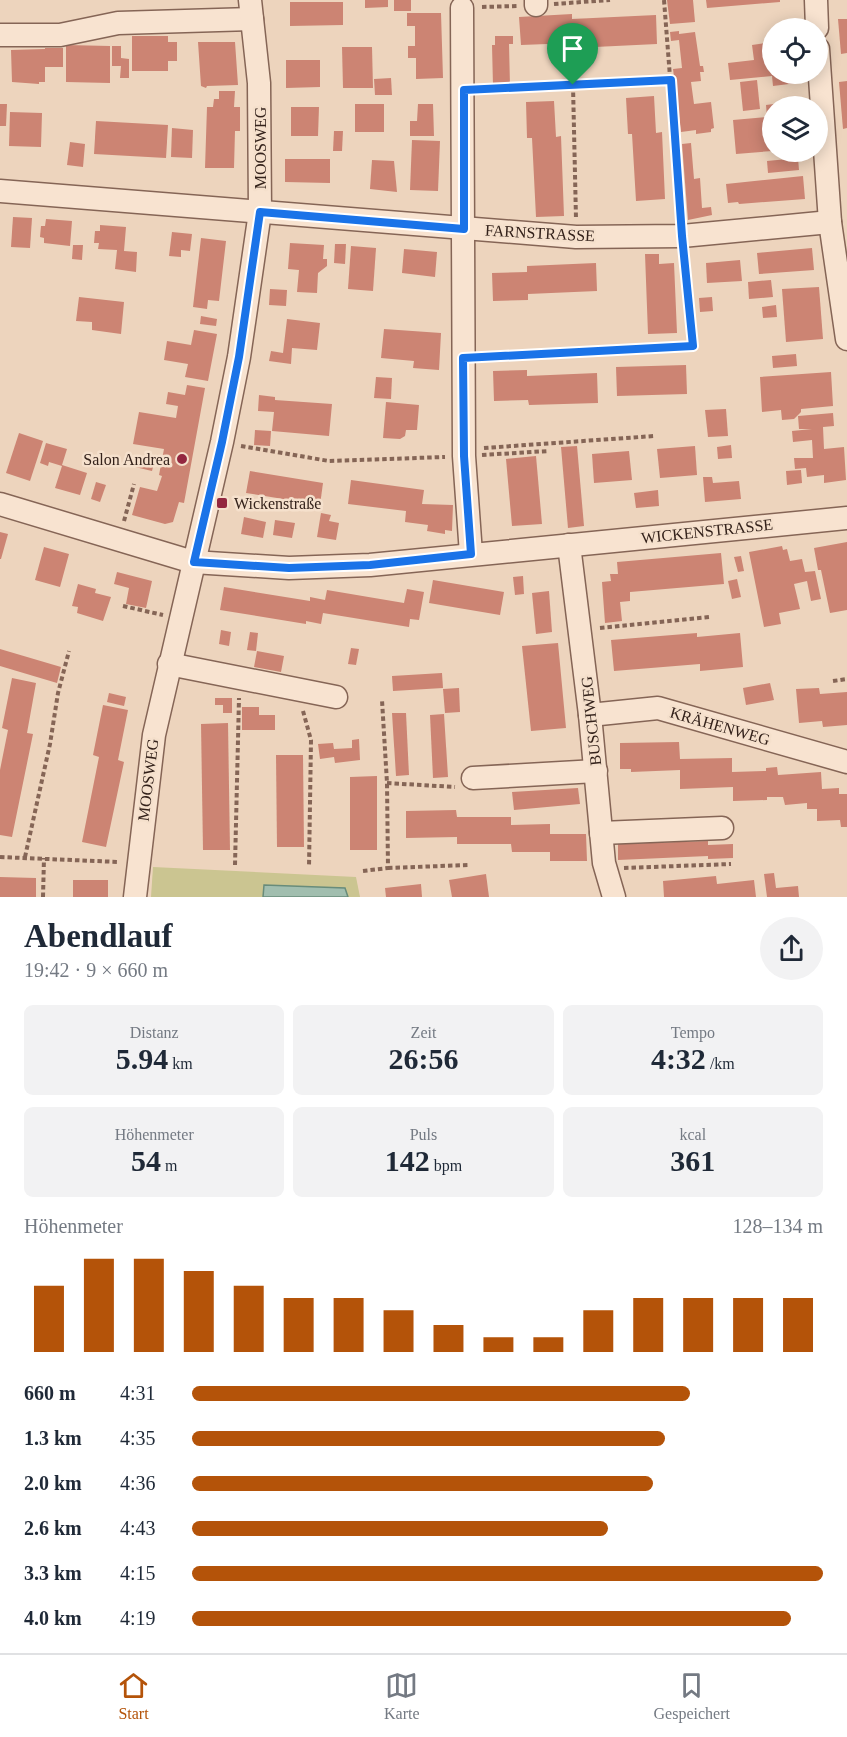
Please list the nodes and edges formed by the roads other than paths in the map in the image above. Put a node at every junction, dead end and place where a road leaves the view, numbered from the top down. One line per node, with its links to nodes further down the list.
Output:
1 (816, 0): 4 (street)
2 (462, 8): 10 (street)
3 (251, 10): 5 (street, MOOSWEG); 8 (street, MOOSWEG)
4 (817, 18)
5 (0, 35)
6 (820, 84): 9 (street)
7 (0, 191): 8 (street, FARNSTRASSE)
8 (260, 212): 10 (street, FARNSTRASSE); 16 (street, MOOSWEG)
9 (830, 222): 10 (street, FARNSTRASSE); 11 (street)
10 (464, 229): 15 (street)
11 (847, 339)
12 (0, 504): 16 (street, WICKENSTRASSE)
13 (847, 518): 14 (street, WICKENSTRASSE)
14 (569, 545): 15 (street, WICKENSTRASSE); 19 (street, BUSCHWEG)
15 (471, 554): 16 (street, WICKENSTRASSE)
16 (194, 562): 17 (street, MOOSWEG)
17 (169, 664): 18 (street); 25 (street, MOOSWEG)
18 (336, 697)
19 (590, 715): 20 (street, KRÄHENWEG); 21 (street, BUSCHWEG)
20 (847, 762)
21 (596, 771): 22 (street); 24 (street, BUSCHWEG)
22 (473, 778)
23 (722, 828): 24 (street)
24 (601, 833): 26 (street, BUSCHWEG)
25 (135, 897)
26 (614, 897)

